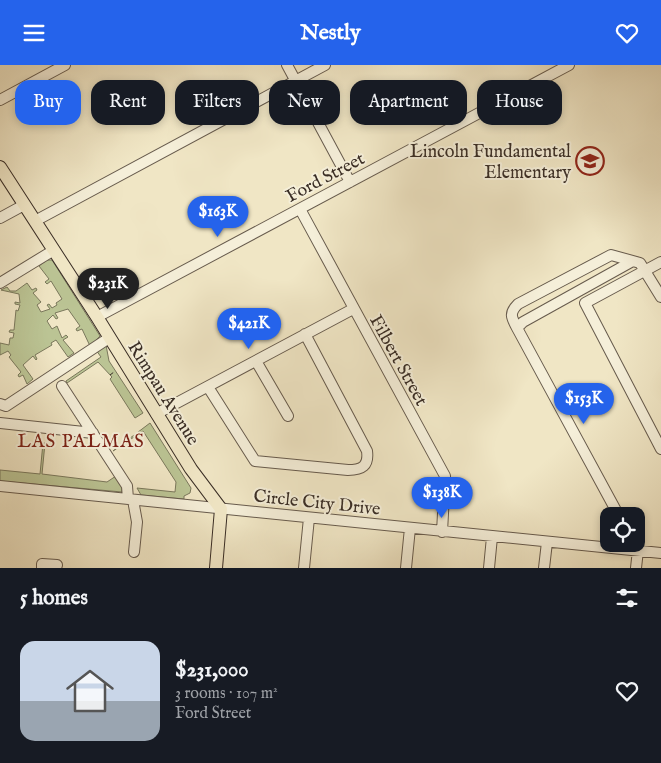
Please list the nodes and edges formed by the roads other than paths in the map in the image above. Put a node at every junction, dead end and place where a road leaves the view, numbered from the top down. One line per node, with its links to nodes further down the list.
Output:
1 (65, 65): 8 (street)
2 (287, 65): 5 (street)
3 (325, 65): 6 (street)
4 (569, 65): 11 (street, Ford Street)
5 (295, 80)
6 (298, 80)
7 (269, 96): 15 (street)
8 (0, 100)
9 (320, 125): 11 (street)
10 (0, 167): 12 (main road, Rimpau Avenue)
11 (350, 182): 13 (street, Ford Street)
12 (24, 205): 14 (street); 15 (main road, Rimpau Avenue)
13 (300, 209): 22 (street, Filbert Street); 23 (street, Ford Street)
14 (0, 218)
15 (36, 221): 16 (main road, Rimpau Avenue)
16 (54, 250): 20 (street); 23 (main road, Rimpau Avenue)
17 (631, 262): 19 (street); 24 (street); 24 (street)
18 (661, 262): 19 (street)
19 (646, 270): 21 (street); 35 (street)
20 (0, 283)
21 (661, 297)
22 (353, 309): 25 (street); 42 (street, Filbert Street)
23 (97, 317): 26 (main road, Rimpau Avenue)
24 (517, 328): 38 (street)
25 (305, 334): 27 (street); 29 (street)
26 (109, 337): 30 (street); 31 (main road, Rimpau Avenue)
27 (256, 361): 29 (street); 32 (street)
28 (62, 386): 34 (street)
29 (208, 387): 31 (street)
30 (0, 404)
31 (156, 414): 39 (main road, Rimpau Avenue)
32 (288, 416)
33 (0, 423): 34 (street)
34 (93, 433): 37 (street)
35 (661, 449)
36 (0, 486): 37 (street, Circle City Drive)
37 (131, 499): 39 (street, Circle City Drive); 47 (street)
38 (614, 507)
39 (221, 509): 40 (street, Circle City Drive); 52 (main road)
40 (309, 518): 41 (street, Circle City Drive); 53 (street)
41 (410, 529): 42 (street, Circle City Drive); 54 (street)
42 (442, 531): 43 (street, Circle City Drive)
43 (492, 537): 44 (street, Circle City Drive); 55 (street)
44 (547, 542): 45 (street, Circle City Drive); 56 (street)
45 (600, 545)
46 (645, 549): 49 (street, Circle City Drive)
47 (134, 552)
48 (636, 552): 57 (street)
49 (661, 552)
50 (42, 568): 51 (street)
51 (56, 568)
52 (216, 568)
53 (304, 568)
54 (406, 568)
55 (489, 568)
56 (544, 568)
57 (636, 568)

